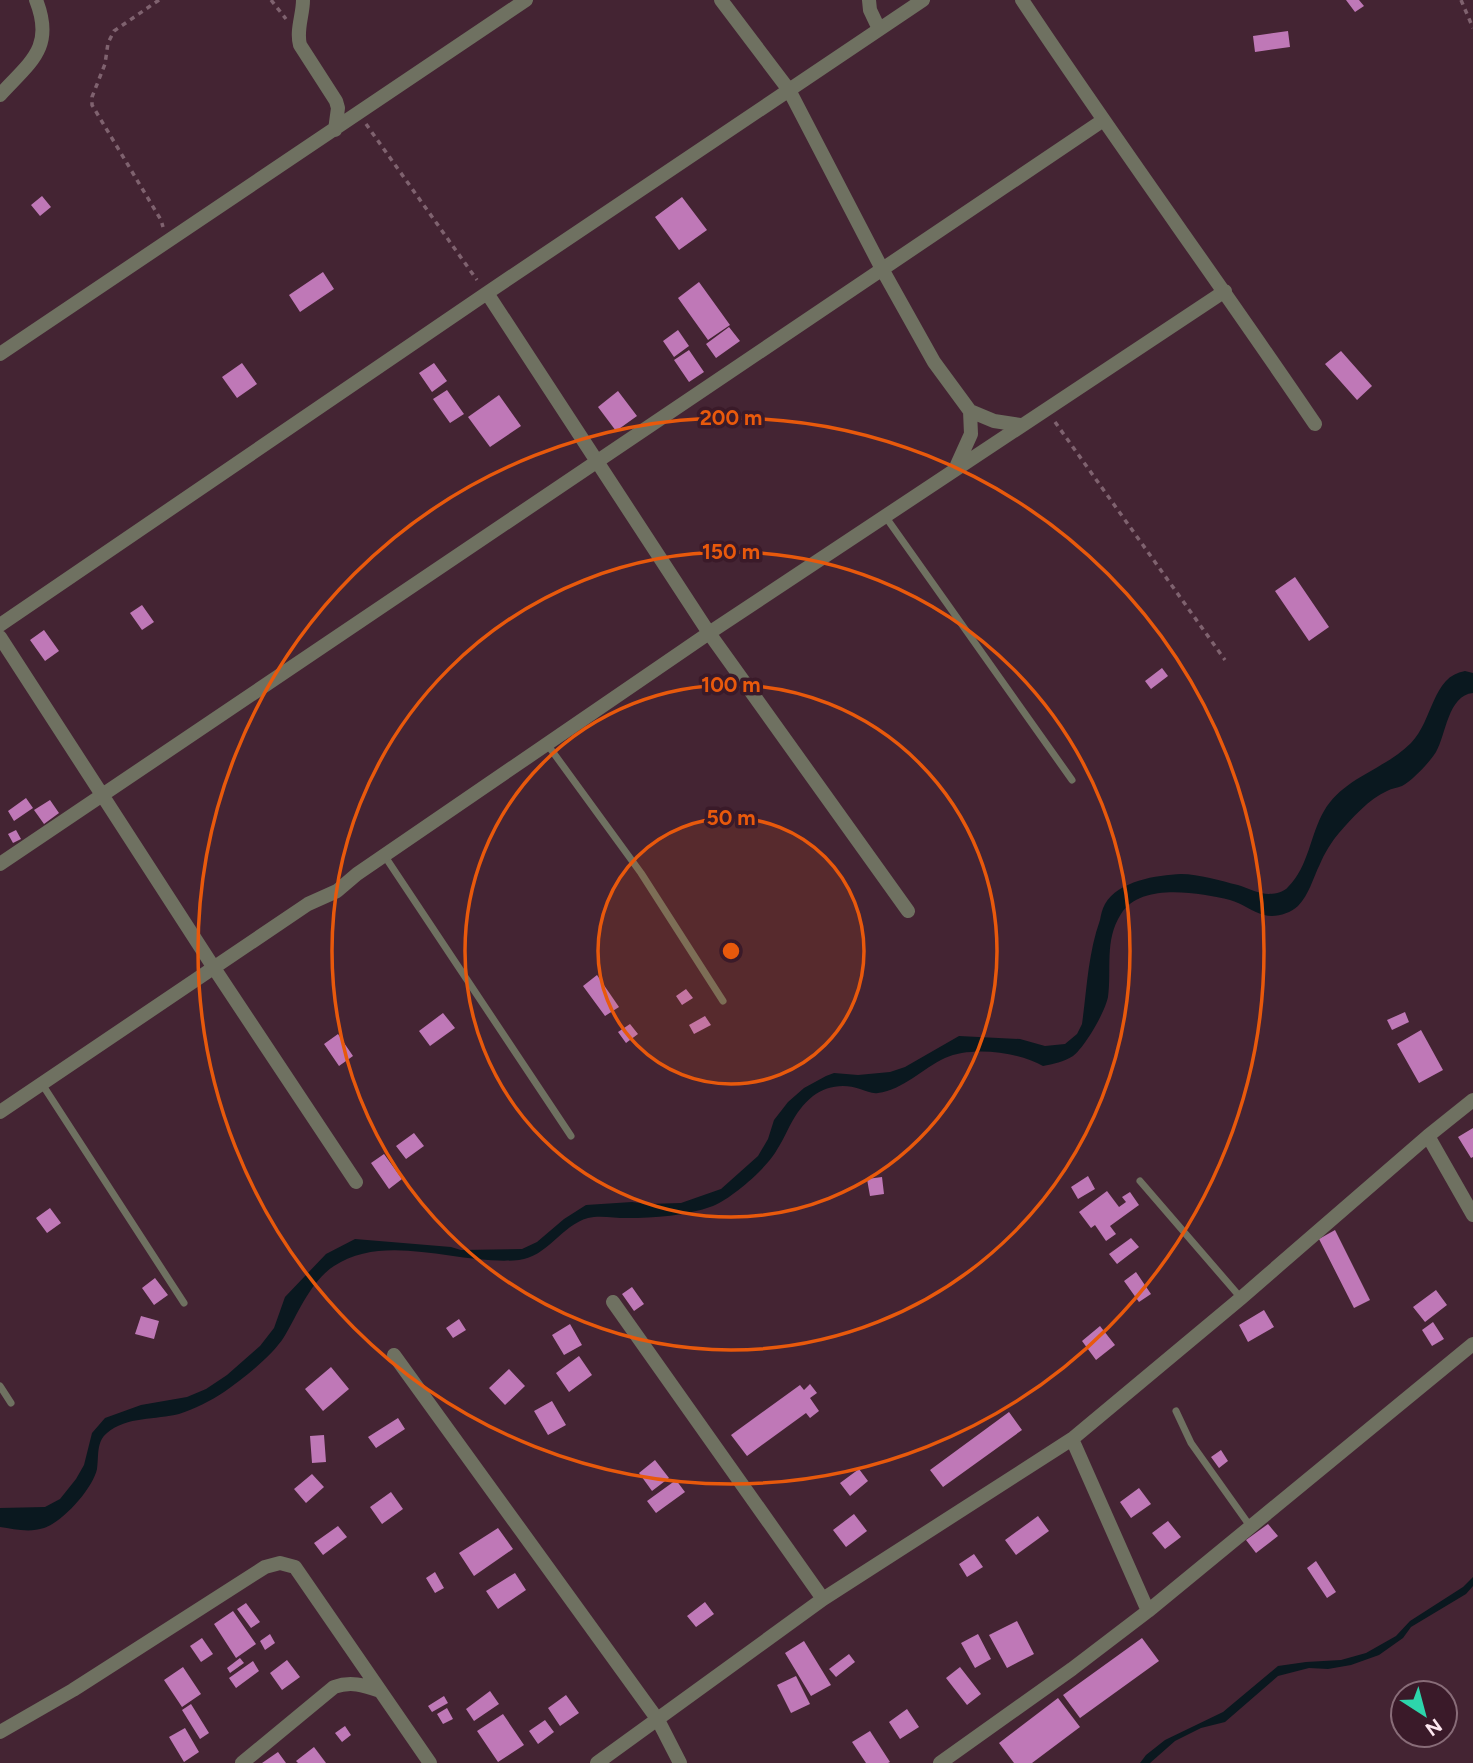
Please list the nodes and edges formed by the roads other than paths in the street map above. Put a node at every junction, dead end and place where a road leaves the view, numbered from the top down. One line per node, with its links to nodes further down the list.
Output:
1 (36, 0): 10 (street)
2 (303, 0): 12 (street)
3 (526, 0): 12 (street)
4 (721, 0): 9 (street)
5 (869, 0): 8 (street)
6 (923, 0): 8 (street)
7 (1022, 0): 11 (street)
8 (879, 29): 9 (street)
9 (789, 90): 13 (street); 15 (street)
10 (0, 95)
11 (1102, 121): 13 (street); 14 (street)
12 (335, 130): 16 (street)
13 (882, 270): 17 (street); 20 (street)
14 (1225, 291): 18 (street); 19 (street)
15 (487, 293): 20 (street); 23 (street)
16 (0, 354)
17 (970, 411): 19 (street); 21 (street)
18 (1315, 424)
19 (1020, 425): 21 (street)
20 (595, 463): 24 (street); 28 (street)
21 (955, 468): 22 (street)
22 (885, 515): 24 (street); 27 (lane)
23 (0, 625)
24 (709, 633): 26 (street); 31 (street)
25 (0, 637): 28 (street)
26 (547, 744): 29 (street); 33 (lane)
27 (1072, 780)
28 (103, 796): 30 (street); 32 (street)
29 (384, 855): 32 (street); 37 (lane)
30 (0, 864)
31 (908, 912)
32 (214, 968): 34 (street); 40 (street)
33 (723, 1001)
34 (42, 1084): 36 (street); 44 (lane)
35 (1473, 1100): 38 (street)
36 (0, 1112)
37 (571, 1136)
38 (1428, 1136): 41 (street); 42 (street)
39 (1140, 1181): 42 (lane)
40 (356, 1182)
41 (1473, 1215)
42 (1241, 1298): 50 (street)
43 (612, 1302): 52 (street)
44 (184, 1303)
45 (1473, 1344): 51 (street)
46 (394, 1355): 55 (street)
47 (0, 1386): 48 (lane)
48 (11, 1403)
49 (1176, 1411): 51 (lane)
50 (1072, 1438): 52 (street); 53 (street)
51 (1250, 1527): 53 (street)
52 (823, 1599): 55 (street)
53 (1148, 1611): 61 (street)
54 (380, 1691): 56 (street); 57 (street); 58 (street)
55 (659, 1720): 59 (street); 60 (street)
56 (0, 1732)
57 (242, 1763)
58 (430, 1763)
59 (597, 1763)
60 (680, 1763)
61 (940, 1763)

